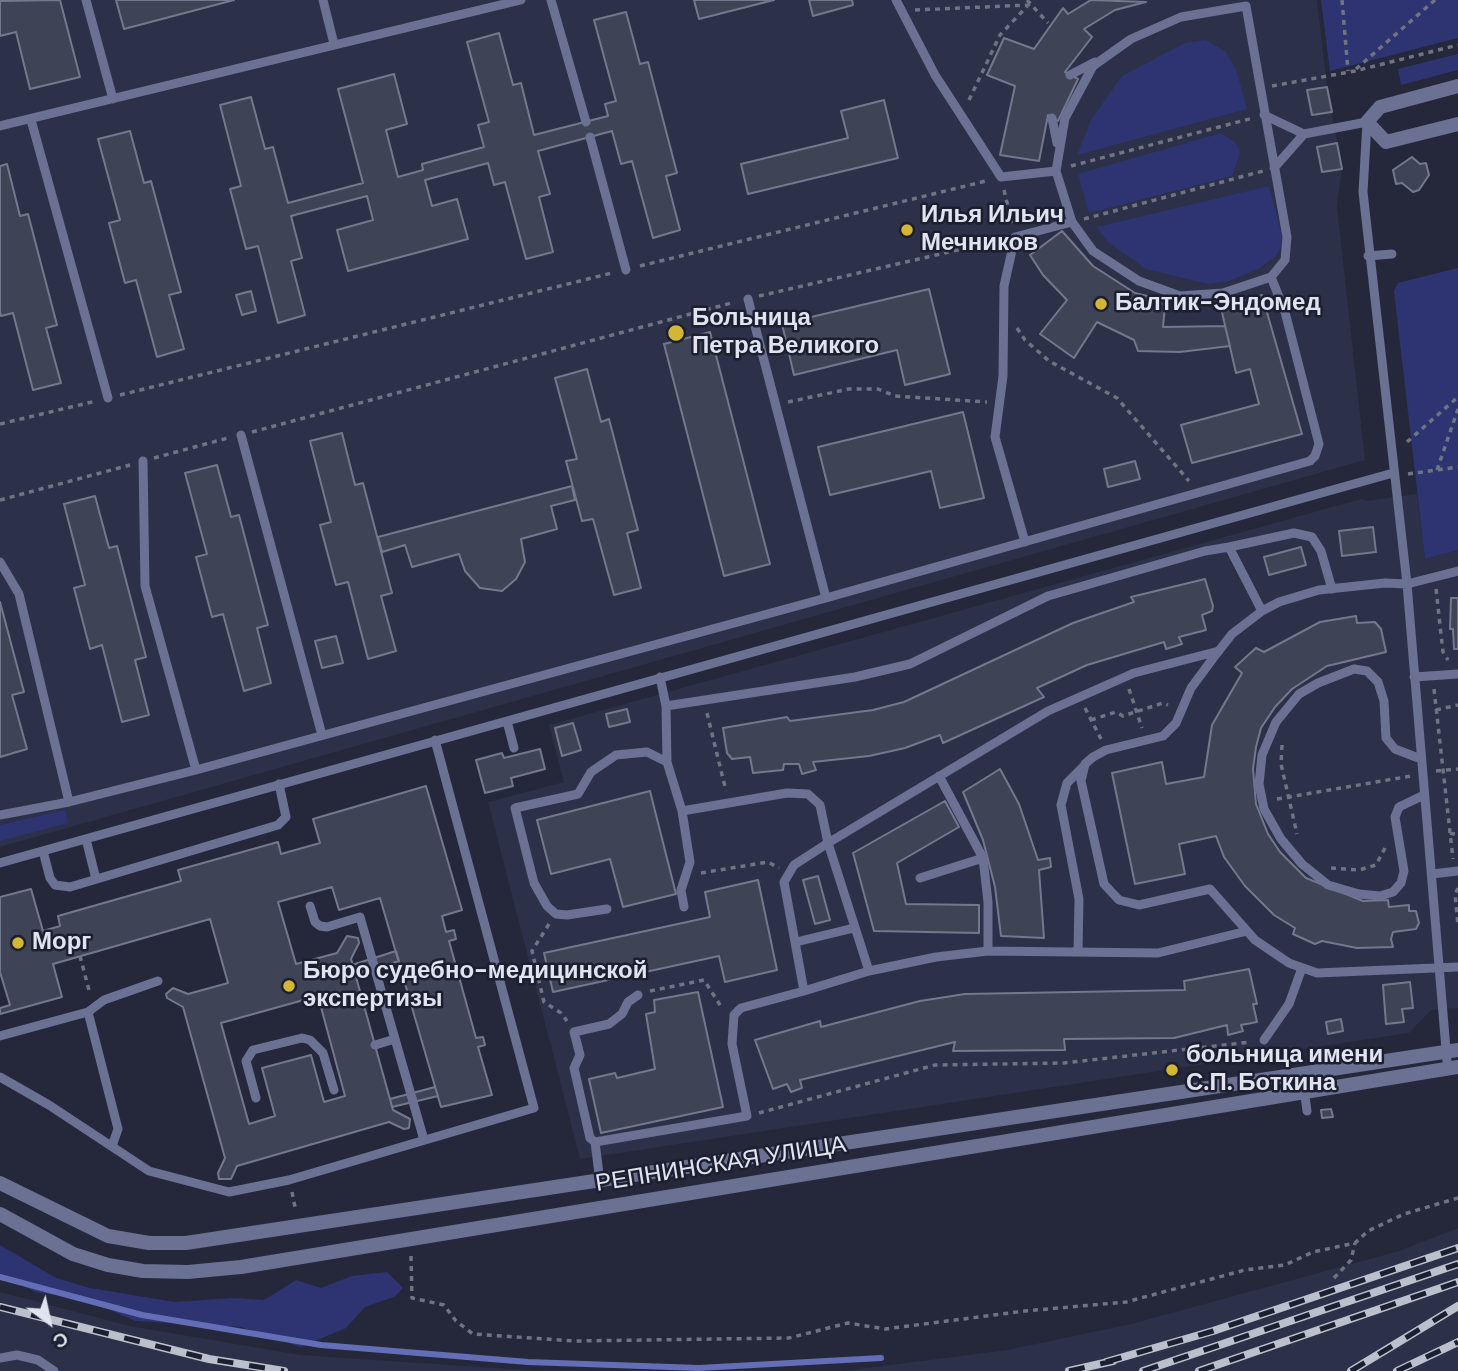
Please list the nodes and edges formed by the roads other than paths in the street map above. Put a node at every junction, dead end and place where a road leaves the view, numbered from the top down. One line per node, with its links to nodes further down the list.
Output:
1 (86, 0): 11 (lane)
2 (323, 0): 7 (lane)
3 (521, 0): 7 (lane)
4 (551, 0): 15 (lane)
5 (896, 0): 23 (lane)
6 (1246, 3): 8 (lane); 12 (lane)
7 (334, 44): 11 (lane)
8 (1112, 53): 9 (lane); 21 (lane)
9 (1070, 75)
10 (1458, 86): 16 (street)
11 (113, 99): 14 (lane)
12 (1264, 115): 19 (lane); 22 (lane)
13 (1052, 118): 21 (lane)
14 (31, 120): 18 (lane); 30 (lane)
15 (586, 122)
16 (1367, 122): 17 (street); 19 (lane); 26 (lane)
17 (1458, 124)
18 (0, 126)
19 (1304, 134): 22 (lane)
20 (590, 137): 27 (lane)
21 (1058, 148): 23 (lane)
22 (1274, 168): 28 (lane)
23 (1056, 171): 24 (lane)
24 (1072, 222): 28 (lane); 34 (lane)
25 (1392, 254): 26 (lane)
26 (1368, 256): 33 (lane)
27 (626, 270)
28 (1271, 277): 34 (lane)
29 (748, 299): 40 (lane)
30 (108, 398)
31 (241, 435): 48 (lane)
32 (143, 461): 54 (lane)
33 (1393, 473): 38 (lane); 44 (lane)
34 (1025, 542): 40 (lane)
35 (1229, 547): 39 (lane); 41 (lane); 46 (lane)
36 (0, 562): 58 (lane)
37 (1458, 571): 38 (lane)
38 (1407, 584): 39 (lane); 45 (lane)
39 (1332, 589): 41 (lane)
40 (826, 598): 48 (lane)
41 (1262, 611): 42 (lane)
42 (1219, 651): 53 (lane); 55 (lane)
43 (1458, 674): 45 (lane)
44 (660, 677): 46 (lane); 47 (lane)
45 (1414, 677): 51 (lane)
46 (666, 706): 52 (lane)
47 (507, 721): 49 (lane); 50 (lane)
48 (322, 735): 54 (lane)
49 (435, 740): 56 (lane); 97 (lane)
50 (514, 748)
51 (1421, 759): 57 (lane); 57 (lane)
52 (667, 762): 59 (lane); 72 (lane)
53 (1085, 764): 74 (lane); 77 (lane)
54 (196, 770): 58 (lane)
55 (939, 776): 62 (lane); 64 (lane)
56 (279, 784): 61 (lane); 69 (lane)
57 (1424, 795): 67 (lane)
58 (69, 802): 60 (lane)
59 (682, 811): 62 (lane); 71 (lane)
60 (0, 815)
61 (86, 839): 63 (lane); 69 (lane)
62 (828, 843): 73 (lane); 75 (lane)
63 (43, 851): 65 (lane); 69 (lane)
64 (982, 858): 68 (lane); 76 (lane)
65 (0, 863)
66 (1456, 871): 67 (lane)
67 (1432, 874): 80 (lane)
68 (919, 877)
69 (96, 880)
70 (310, 906): 87 (lane)
71 (684, 907)
72 (607, 909)
73 (854, 928): 75 (lane); 81 (lane)
74 (1247, 931): 77 (lane); 79 (lane)
75 (796, 942): 83 (lane)
76 (988, 951): 77 (lane); 81 (lane)
77 (1078, 951)
78 (1458, 967): 80 (lane)
79 (1302, 968): 80 (lane); 88 (lane)
80 (1438, 968): 90 (lane)
81 (869, 971): 83 (lane)
82 (158, 981): 85 (lane)
83 (804, 990): 98 (lane)
84 (638, 995): 98 (lane)
85 (91, 1009): 86 (lane); 99 (lane)
86 (0, 1036)
87 (395, 1038): 89 (lane); 97 (lane)
88 (1264, 1040)
89 (375, 1045)
90 (1454, 1059): 91 (street, РЕПНИНСКАЯ УЛИЦА); 94 (street, РЕПНИНСКАЯ УЛИЦА)
91 (1302, 1074): 94 (lane); 100 (street, РЕПНИНСКАЯ УЛИЦА)
92 (0, 1077): 99 (lane)
93 (334, 1090): 95 (lane)
94 (1304, 1091): 96 (lane); 102 (street, РЕПНИНСКАЯ УЛИЦА)
95 (256, 1098)
96 (1307, 1111)
97 (424, 1140): 99 (lane)
98 (595, 1142): 100 (lane)
99 (112, 1146)
100 (600, 1182): 101 (street, РЕПНИНСКАЯ УЛИЦА)
101 (0, 1183)
102 (0, 1214)
103 (0, 1358): 104 (lane)
104 (54, 1371)

